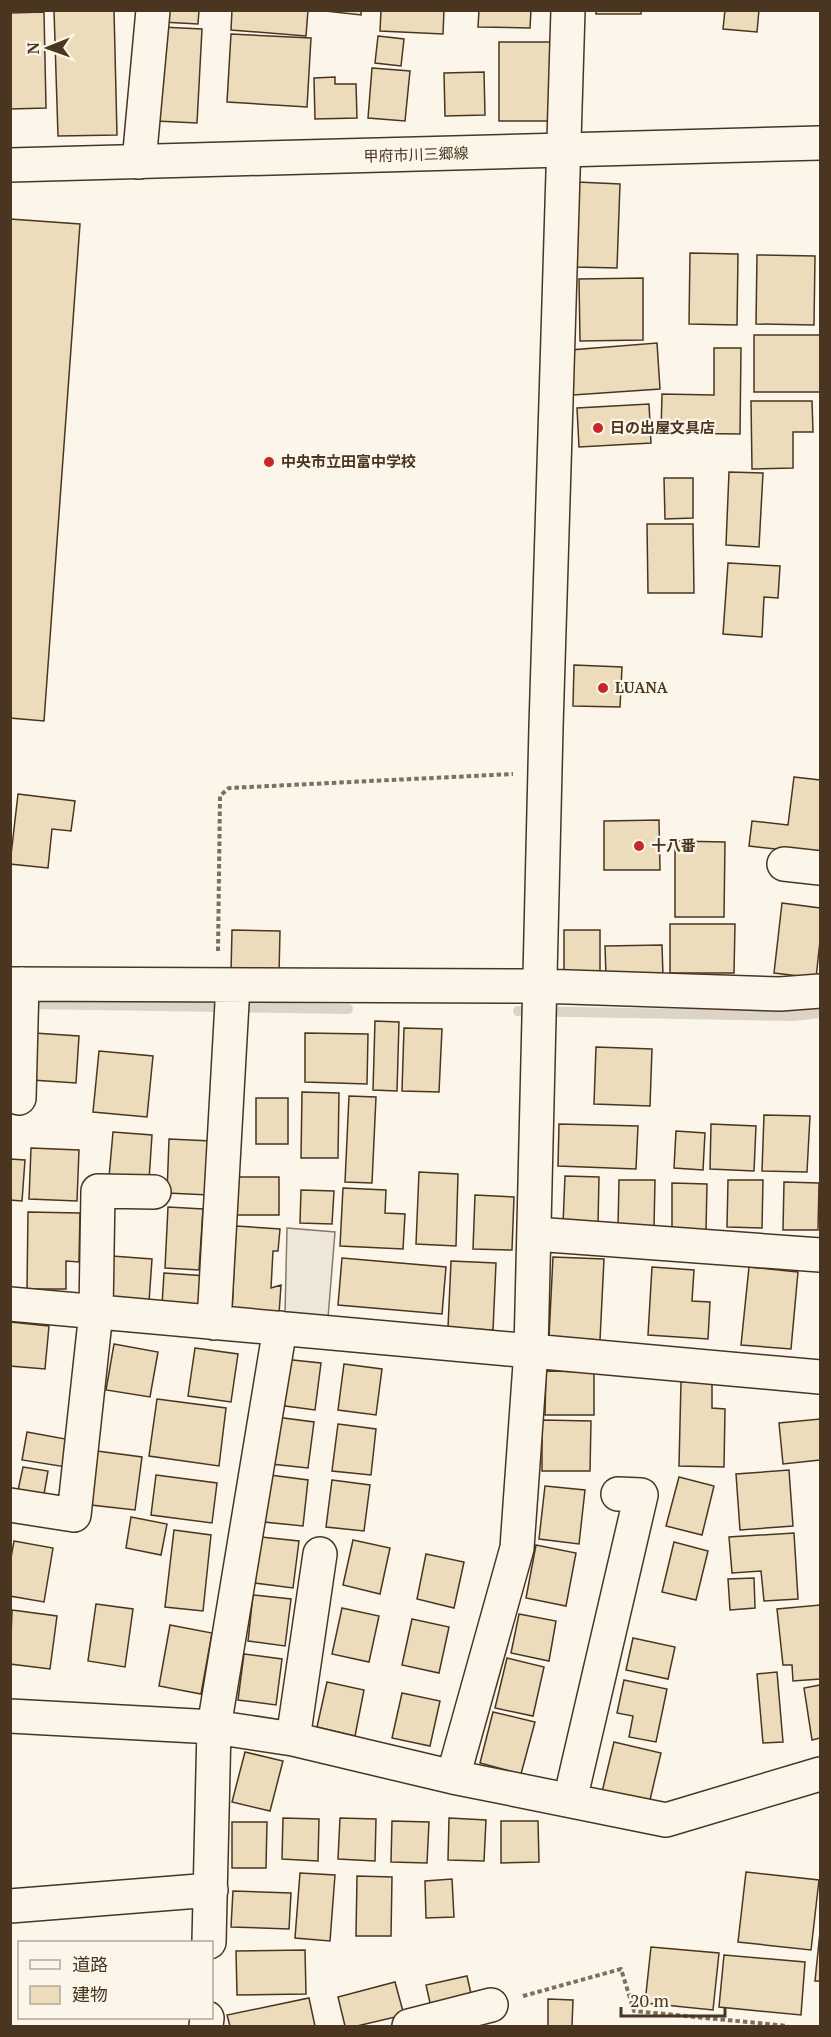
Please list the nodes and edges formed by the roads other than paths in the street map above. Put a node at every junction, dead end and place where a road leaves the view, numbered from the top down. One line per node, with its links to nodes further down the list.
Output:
1 (153, 10): 5 (street)
2 (568, 10): 4 (street)
3 (820, 143): 4 (street, 甲府市川三郷線)
4 (563, 151): 5 (street, 甲府市川三郷線); 12 (street)
5 (139, 162): 6 (street, 甲府市川三郷線)
6 (10, 165)
7 (784, 864): 8 (street)
8 (820, 868)
9 (820, 992): 12 (street)
10 (19, 993): 11 (street); 13 (street)
11 (229, 996): 12 (street); 19 (street)
12 (539, 1004): 15 (street)
13 (19, 1098)
14 (154, 1192): 18 (street)
15 (535, 1234): 16 (street); 21 (street)
16 (820, 1255)
17 (10, 1305): 18 (street)
18 (96, 1312): 19 (street); 24 (street)
19 (214, 1323): 20 (street)
20 (280, 1328): 21 (street); 27 (street)
21 (531, 1350): 22 (street); 30 (street)
22 (820, 1377)
23 (618, 1494): 31 (street)
24 (10, 1505)
25 (320, 1554): 28 (street)
26 (10, 1716): 27 (street)
27 (214, 1727): 28 (street); 32 (street)
28 (293, 1739): 30 (street)
29 (820, 1774): 31 (street)
30 (453, 1777): 31 (street)
31 (570, 1800)
32 (211, 1890): 33 (street); 34 (street)
33 (10, 1906)
34 (209, 1941)
35 (491, 2005): 36 (street)
36 (409, 2026)

